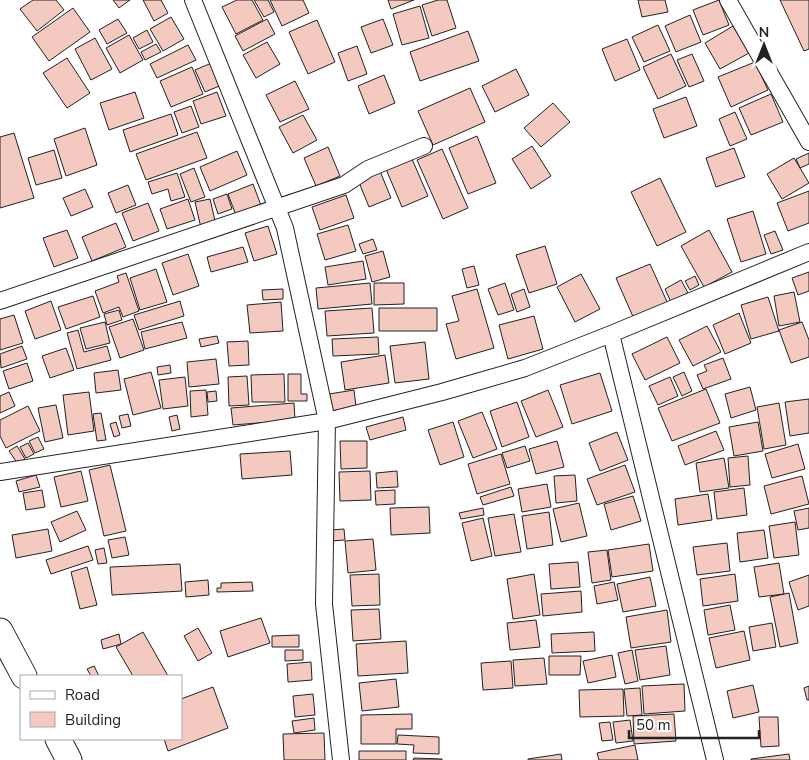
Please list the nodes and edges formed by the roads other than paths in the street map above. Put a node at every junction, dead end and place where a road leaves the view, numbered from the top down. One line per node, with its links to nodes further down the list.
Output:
1 (193, 0): 5 (street)
2 (728, 0): 3 (street)
3 (809, 142)
4 (424, 146): 5 (street)
5 (277, 209): 7 (street); 9 (street)
6 (809, 252): 8 (street)
7 (0, 301)
8 (611, 334): 9 (street); 16 (street)
9 (327, 421): 10 (street); 15 (street)
10 (0, 472)
11 (0, 632): 12 (main road)
12 (23, 675)
13 (59, 740): 14 (main road)
14 (69, 760)
15 (341, 760)
16 (716, 760)

